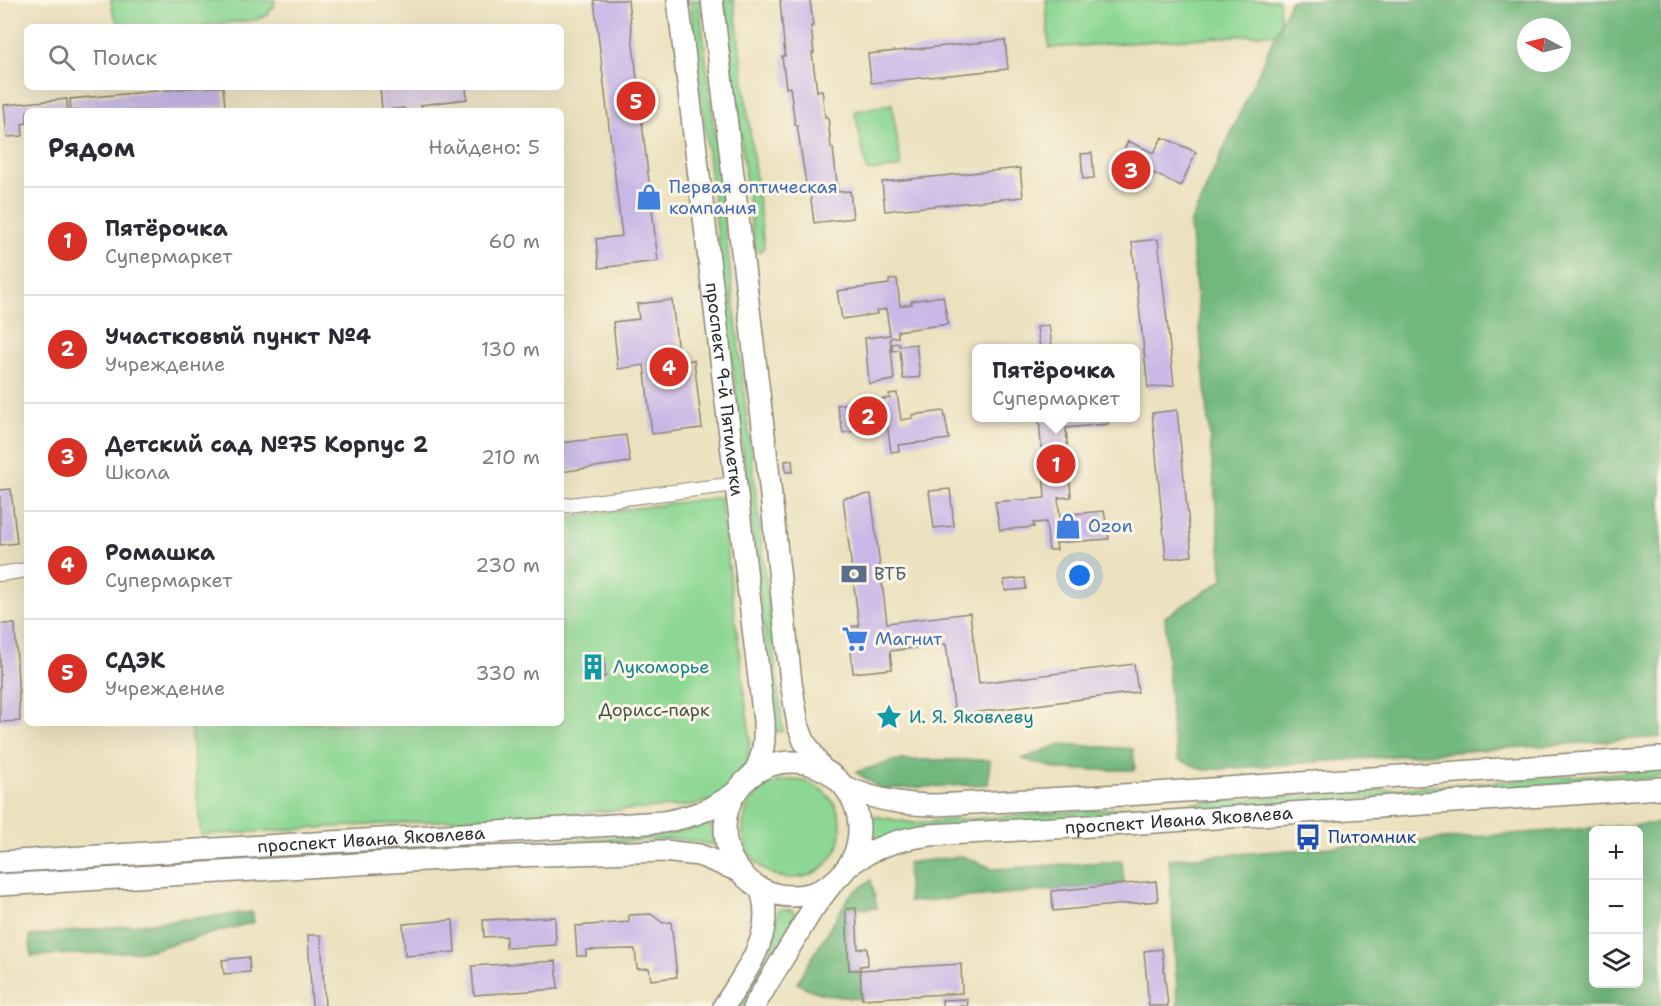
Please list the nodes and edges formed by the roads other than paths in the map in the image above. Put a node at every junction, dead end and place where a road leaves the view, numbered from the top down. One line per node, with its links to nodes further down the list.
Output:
1 (678, 0): 3 (main road, проспект 9-й Пятилетки)
2 (712, 0): 8 (main road, проспект 9-й Пятилетки)
3 (736, 484): 4 (street); 9 (main road, проспект 9-й Пятилетки)
4 (564, 506)
5 (24, 570): 6 (street)
6 (0, 574)
7 (1661, 758): 10 (main road, проспект Ивана Яковлева)
8 (822, 769): 9 (main road); 10 (main road)
9 (753, 774): 12 (main road)
10 (847, 788): 14 (main road)
11 (1661, 788): 14 (main road, проспект Ивана Яковлева)
12 (736, 792): 13 (main road, проспект Ивана Яковлева); 15 (main road)
13 (0, 862)
14 (848, 866): 16 (main road)
15 (739, 871): 17 (main road, проспект Ивана Яковлева); 18 (main road)
16 (833, 883): 18 (main road); 20 (main road)
17 (0, 885)
18 (761, 890): 19 (main road)
19 (724, 1006)
20 (754, 1006)

